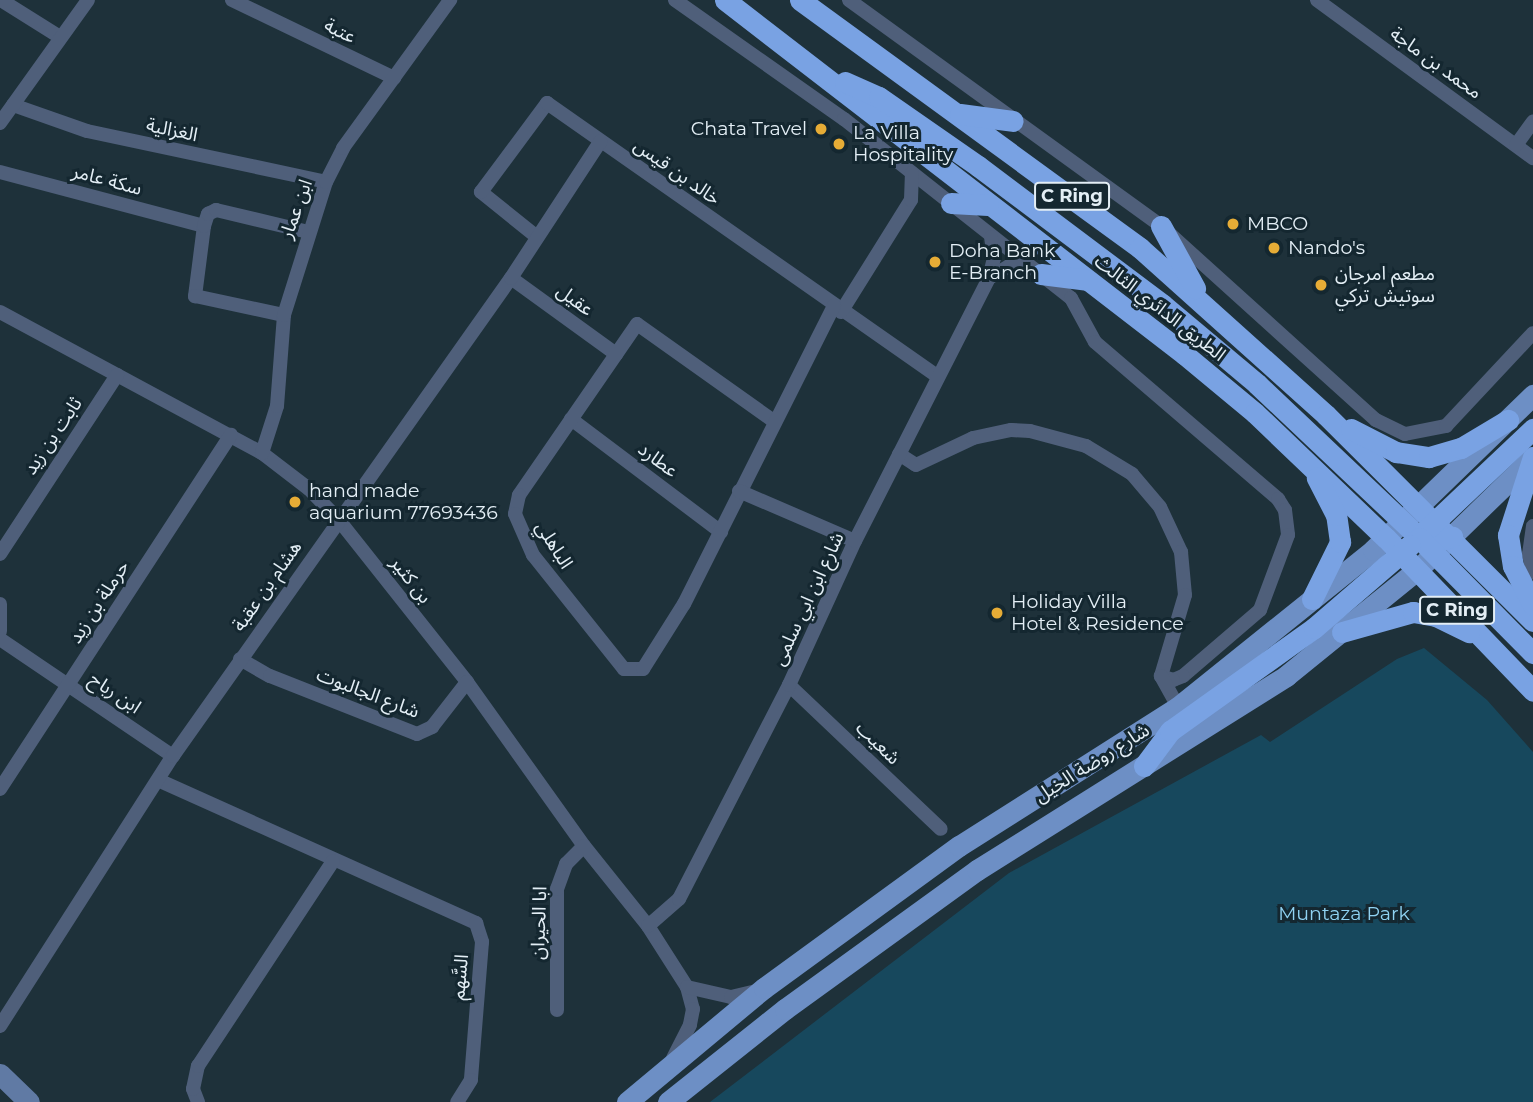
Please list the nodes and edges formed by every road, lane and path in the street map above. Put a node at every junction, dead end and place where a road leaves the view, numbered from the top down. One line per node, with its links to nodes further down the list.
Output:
1 (1, 0): 10 (street)
2 (88, 0): 10 (street)
3 (232, 0): 12 (street, عتبة)
4 (675, 0): 22 (street)
5 (725, 0): 11 (highway, الطريق الدائري الثالث / C Ring)
6 (800, 0): 14 (highway, الطريق الدائري الثالث / C Ring)
7 (849, 0): 15 (street)
8 (1317, 0): 19 (street, محمد بن ماجة)
9 (447, 4): 12 (street, ابن عمار)
10 (60, 37): 13 (street)
11 (815, 68): 27 (highway, الطريق الدائري الثالث / C Ring); 62 (highway)
12 (394, 78): 23 (street, ابن عمار)
13 (13, 105): 17 (street); 23 (street, الغزالية)
14 (957, 114): 15 (highway); 37 (highway, الطريق الدائري الثالث / C Ring)
15 (1013, 121): 29 (street)
16 (1533, 122): 19 (street)
17 (0, 123)
18 (600, 142): 31 (street, هشام بن عقبة); 31 (street, خالد بن قيس); 38 (street, خالد بن قيس)
19 (1516, 145): 20 (street, محمد بن ماجة)
20 (1533, 158)
21 (0, 172): 28 (street, سكة عامر)
22 (912, 173): 24 (street); 25 (street, الباهلي)
23 (326, 182): 30 (street, ابن عمار)
24 (932, 189): 25 (street); 26 (street)
25 (911, 200): 38 (street, الباهلي)
26 (951, 203): 27 (highway); 32 (street)
27 (988, 205): 36 (highway, الطريق الدائري الثالث / C Ring)
28 (204, 226): 30 (street); 40 (street)
29 (1161, 226): 37 (highway); 41 (street)
30 (308, 232): 40 (street, ابن عمار)
31 (537, 237): 34 (street, هشام بن عقبة)
32 (991, 237): 33 (street); 35 (street, شارع ابن ابي سلمى)
33 (1034, 269): 35 (street); 36 (highway); 81 (street)
34 (511, 278): 42 (street, عقيل); 58 (street, هشام بن عقبة)
35 (989, 278): 44 (street, شارع ابن ابي سلمى)
36 (1089, 281): 55 (highway, الطريق الدائري الثالث / C Ring)
37 (1202, 302): 46 (highway, الطريق الدائري الثالث / C Ring)
38 (837, 309): 44 (street, خالد بن قيس); 49 (street, الباهلي)
39 (1, 314): 43 (street, بن كثير)
40 (284, 315): 52 (street, ابن عمار)
41 (1533, 333)
42 (615, 354): 47 (street, الباهلي); 49 (street, الباهلي)
43 (117, 375): 51 (street, بن كثير); 68 (street, ثابت بن زيد)
44 (938, 377): 53 (street, شارع ابن ابي سلمى)
45 (1533, 395): 48 (main road, شارع روضة الخيل)
46 (1326, 415): 48 (highway); 57 (highway, الطريق الدائري الثالث / C Ring)
47 (571, 419): 61 (street, عطارد); 61 (street, الباهلي)
48 (1508, 420): 57 (main road, شارع روضة الخيل)
49 (775, 422): 56 (street, الباهلي)
50 (1533, 429): 59 (highway)
51 (230, 435): 52 (street, بن كثير); 83 (street, حرملة بن زيد)
52 (262, 453): 58 (street, بن كثير)
53 (899, 454): 65 (street, شارع ابن ابي سلمى); 81 (street)
54 (1533, 457): 63 (main road, شارع روضة الخيل); 73 (highway)
55 (1306, 458): 64 (highway, الطريق الدائري الثالث / C Ring); 71 (highway)
56 (739, 491): 61 (street, الباهلي); 65 (street)
57 (1420, 504): 59 (highway, الطريق الدائري الثالث / C Ring); 62 (main road, شارع روضة الخيل)
58 (338, 519): 80 (street, هشام بن عقبة); 82 (street, بن كثير)
59 (1436, 521): 62 (highway); 63 (highway, الطريق الدائري الثالث / C Ring)
60 (1532, 528): 70 (street)
61 (721, 532)
62 (1415, 534): 63 (highway); 64 (main road, شارع روضة الخيل); 66 (highway); 67 (highway); 69 (highway)
63 (1452, 537): 66 (main road, شارع روضة الخيل); 74 (highway, الطريق الدائري الثالث / C Ring)
64 (1386, 538): 67 (highway, الطريق الدائري الثالث / C Ring); 71 (main road, شارع روضة الخيل)
65 (855, 541): 84 (street, شارع ابن ابي سلمى)
66 (1436, 552): 69 (main road, شارع روضة الخيل); 79 (highway)
67 (1401, 553): 69 (highway, الطريق الدائري الثالث / C Ring); 88 (highway)
68 (0, 554)
69 (1417, 570): 76 (main road, شارع روضة الخيل); 78 (highway, الطريق الدائري الثالث / C Ring)
70 (1533, 573)
71 (1312, 599): 86 (main road, شارع روضة الخيل)
72 (0, 604): 75 (street)
73 (1533, 605)
74 (1533, 621)
75 (0, 631)
76 (1342, 632): 78 (highway); 88 (main road, شارع روضة الخيل)
77 (0, 639): 83 (street, ابن رباح)
78 (1497, 651): 85 (highway, الطريق الدائري الثالث / C Ring)
79 (1533, 653)
80 (240, 659): 82 (street, شارع الجالبوت); 87 (street, هشام بن عقبة)
81 (1161, 676): 86 (street)
82 (467, 682): 92 (street, بن كثير)
83 (68, 685): 87 (street, ابن رباح); 90 (street, حرملة بن زيد)
84 (789, 685): 91 (street, شعيب); 94 (street, شارع ابن ابي سلمى)
85 (1533, 691)
86 (1178, 707): 96 (main road, شارع روضة الخيل)
87 (173, 756): 89 (street, هشام بن عقبة)
88 (1144, 766): 105 (main road, شارع روضة الخيل)
89 (158, 780): 93 (street, السَّهم); 98 (street, هشام بن عقبة)
90 (0, 789)
91 (941, 830)
92 (584, 846): 94 (street, بن كثير); 97 (street, ابا الحيران)
93 (333, 861): 102 (street); 103 (street, السَّهم)
94 (648, 926): 95 (street, بن كثير)
95 (687, 987): 96 (street); 99 (street, بن كثير)
96 (764, 988): 99 (main road, شارع روضة الخيل)
97 (557, 1010)
98 (0, 1026)
99 (668, 1067): 104 (main road, شارع روضة الخيل)
100 (0, 1074): 101 (main road)
101 (29, 1102)
102 (198, 1102)
103 (457, 1102)
104 (628, 1102)
105 (668, 1102)

